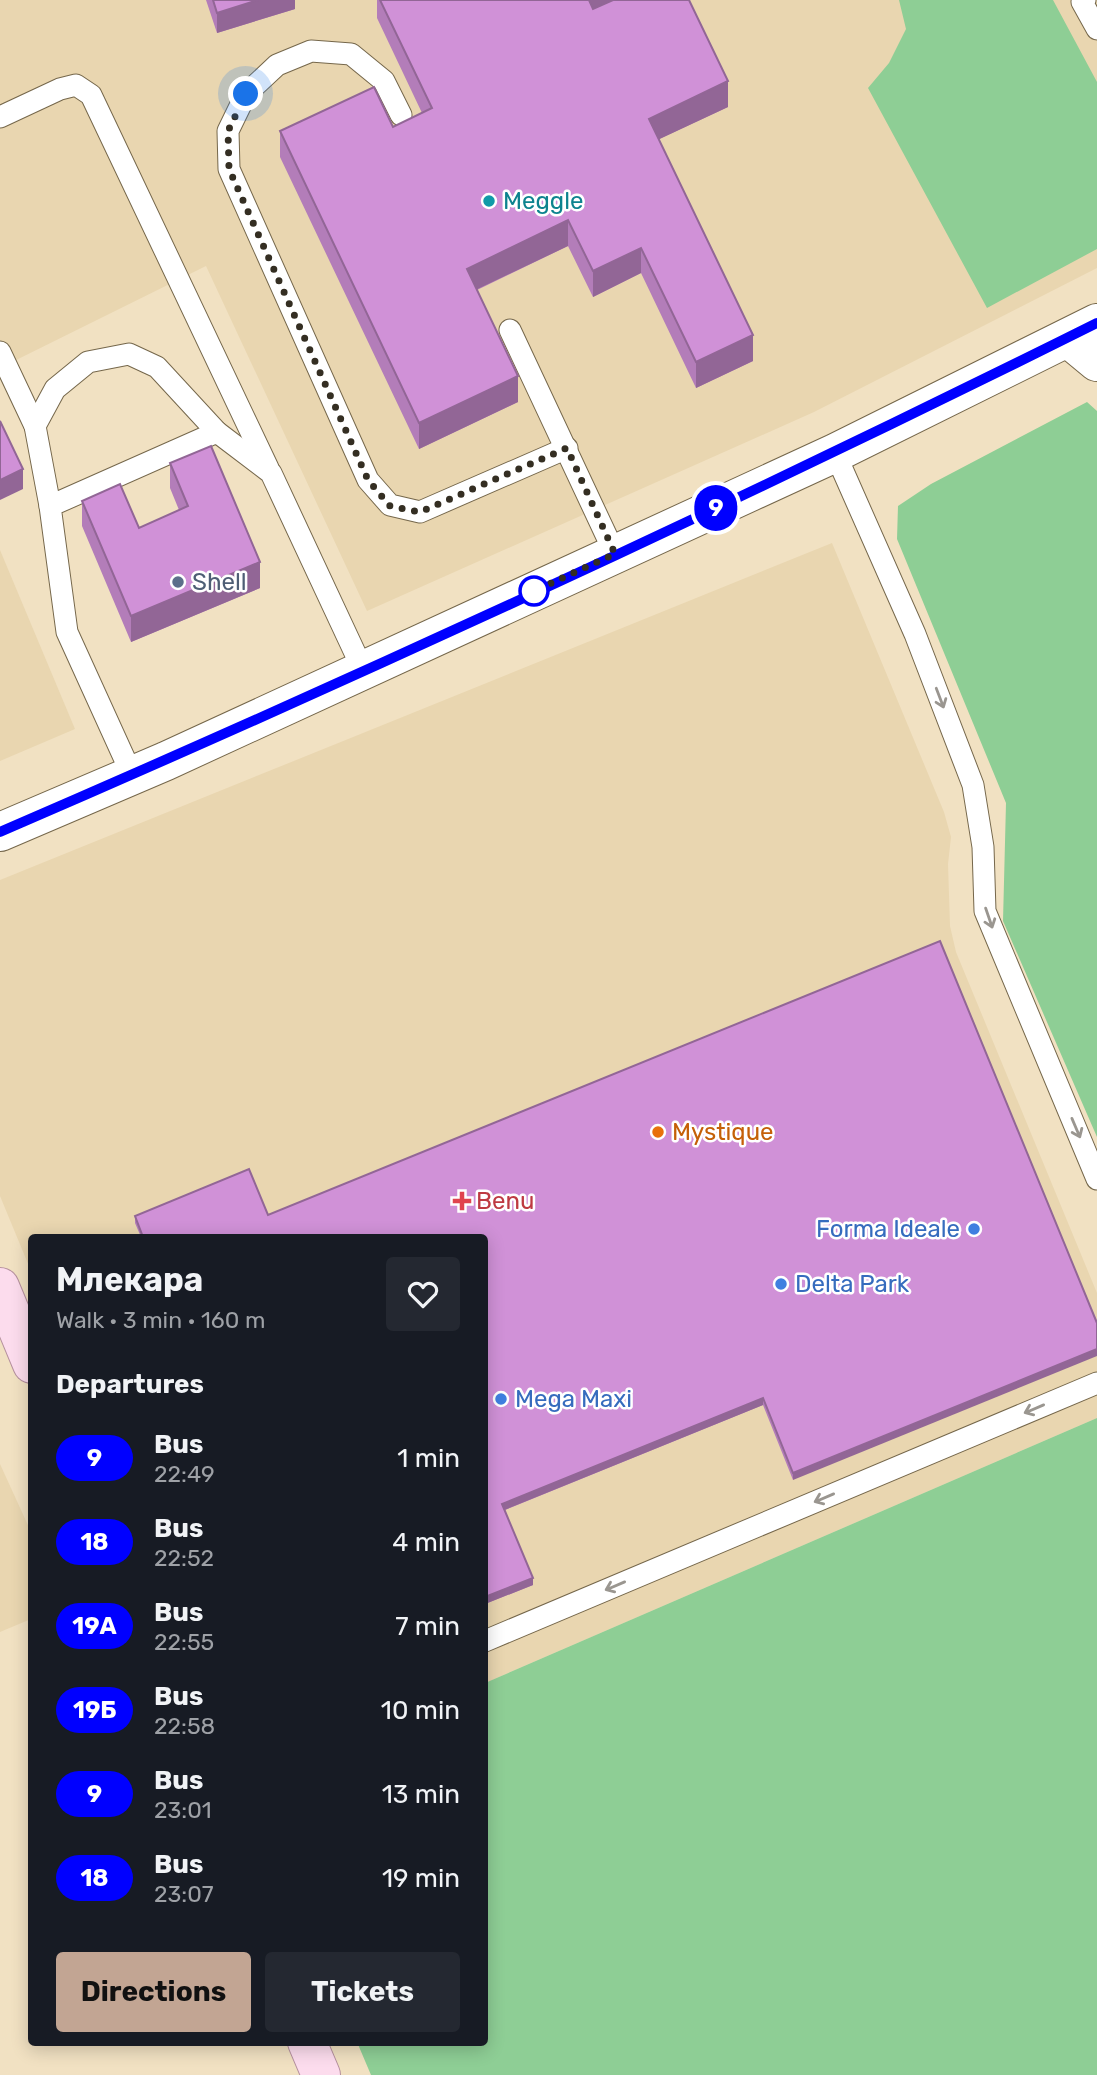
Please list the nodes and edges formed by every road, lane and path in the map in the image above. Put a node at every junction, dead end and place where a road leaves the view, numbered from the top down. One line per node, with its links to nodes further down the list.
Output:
1 (1085, 0): 2 (lane)
2 (1097, 29)
3 (401, 115): 11 (lane)
4 (0, 117): 13 (lane)
5 (510, 330): 11 (lane)
6 (1083, 330): 8 (street); 12 (street)
7 (0, 352): 9 (lane)
8 (1097, 362)
9 (35, 426): 10 (lane); 14 (lane)
10 (217, 432): 13 (lane); 14 (lane)
11 (567, 448): 15 (lane)
12 (835, 453): 15 (street); 19 (lane, one-way to 19)
13 (271, 473): 16 (lane)
14 (50, 506): 17 (lane)
15 (615, 554): 16 (street)
16 (363, 670): 17 (street)
17 (132, 775): 18 (street)
18 (0, 832)
19 (1097, 1179)
20 (0, 1287): 21 (main road)
21 (28, 1354)
22 (1097, 1383): 23 (lane, one-way to 23)
23 (488, 1640)
24 (309, 2046): 25 (main road)
25 (321, 2075)

